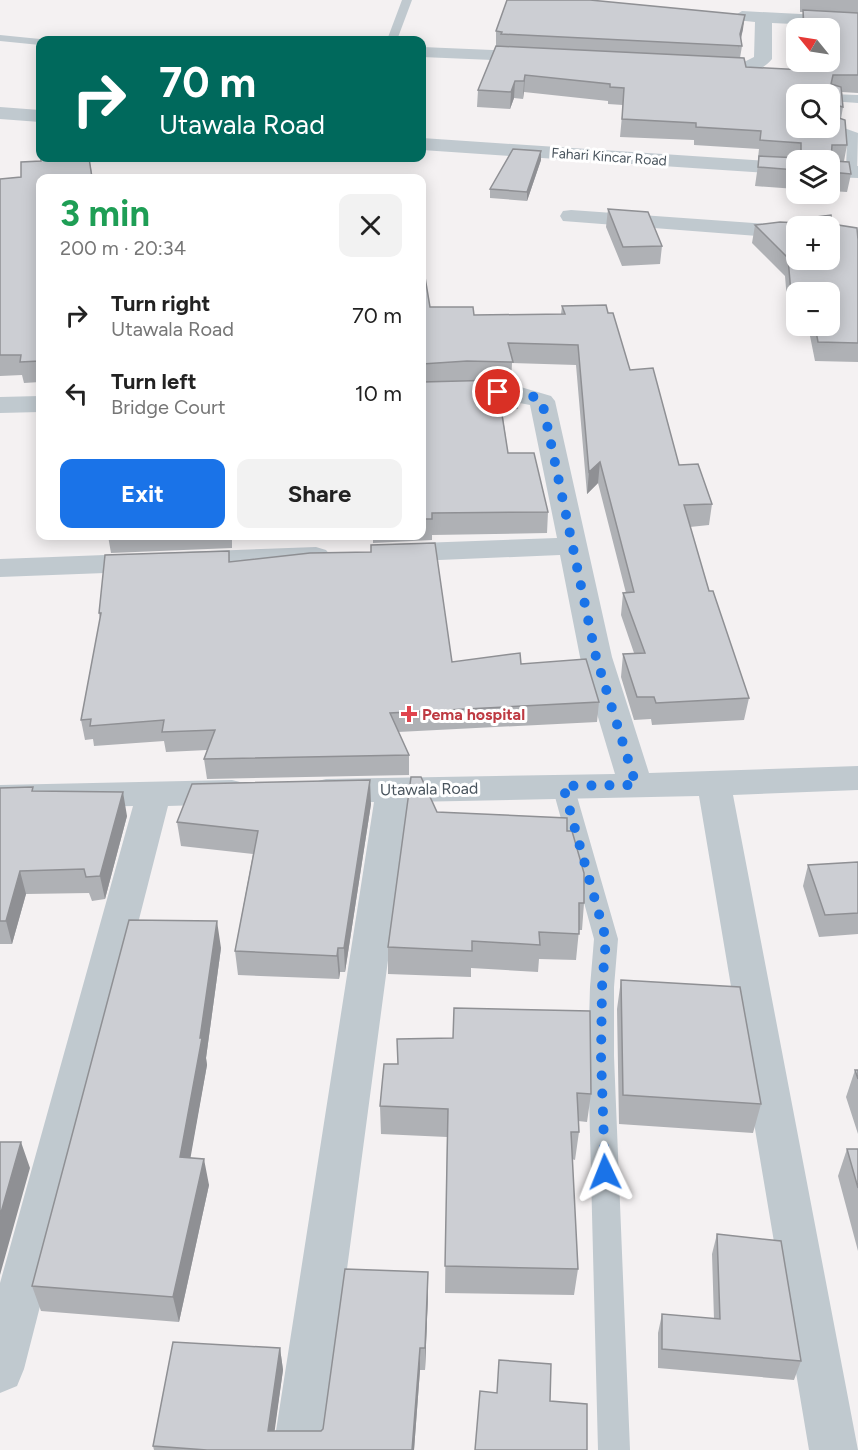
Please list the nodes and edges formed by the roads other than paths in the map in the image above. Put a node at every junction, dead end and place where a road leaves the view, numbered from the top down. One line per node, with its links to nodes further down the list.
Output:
1 (407, 0): 5 (lane)
2 (720, 15): 3 (street)
3 (764, 17): 4 (street); 10 (street)
4 (858, 22)
5 (394, 36)
6 (0, 38): 7 (lane)
7 (36, 42)
8 (426, 52): 9 (street)
9 (555, 58)
10 (683, 65)
11 (840, 98): 12 (lane)
12 (858, 99)
13 (0, 113): 14 (street)
14 (36, 116)
15 (858, 125): 16 (lane)
16 (840, 126)
17 (840, 130): 21 (lane)
18 (426, 144): 19 (street, Fahari Kincar Road)
19 (786, 168)
20 (840, 171): 21 (street)
21 (855, 172)
22 (572, 216): 23 (street)
23 (786, 231)
24 (426, 394): 27 (street)
25 (36, 404): 26 (street)
26 (0, 405)
27 (573, 546): 28 (street); 31 (street)
28 (0, 568)
29 (858, 778): 30 (street, Utawala Road)
30 (714, 784): 31 (street, Utawala Road); 41 (street)
31 (636, 785): 32 (street, Utawala Road)
32 (563, 786): 33 (street, Utawala Road); 40 (lane)
33 (393, 789): 34 (street, Utawala Road); 39 (street)
34 (298, 791)
35 (262, 792): 36 (street)
36 (154, 793): 37 (street); 38 (street)
37 (0, 797)
38 (0, 1369)
39 (298, 1450)
40 (614, 1450)
41 (834, 1450)

